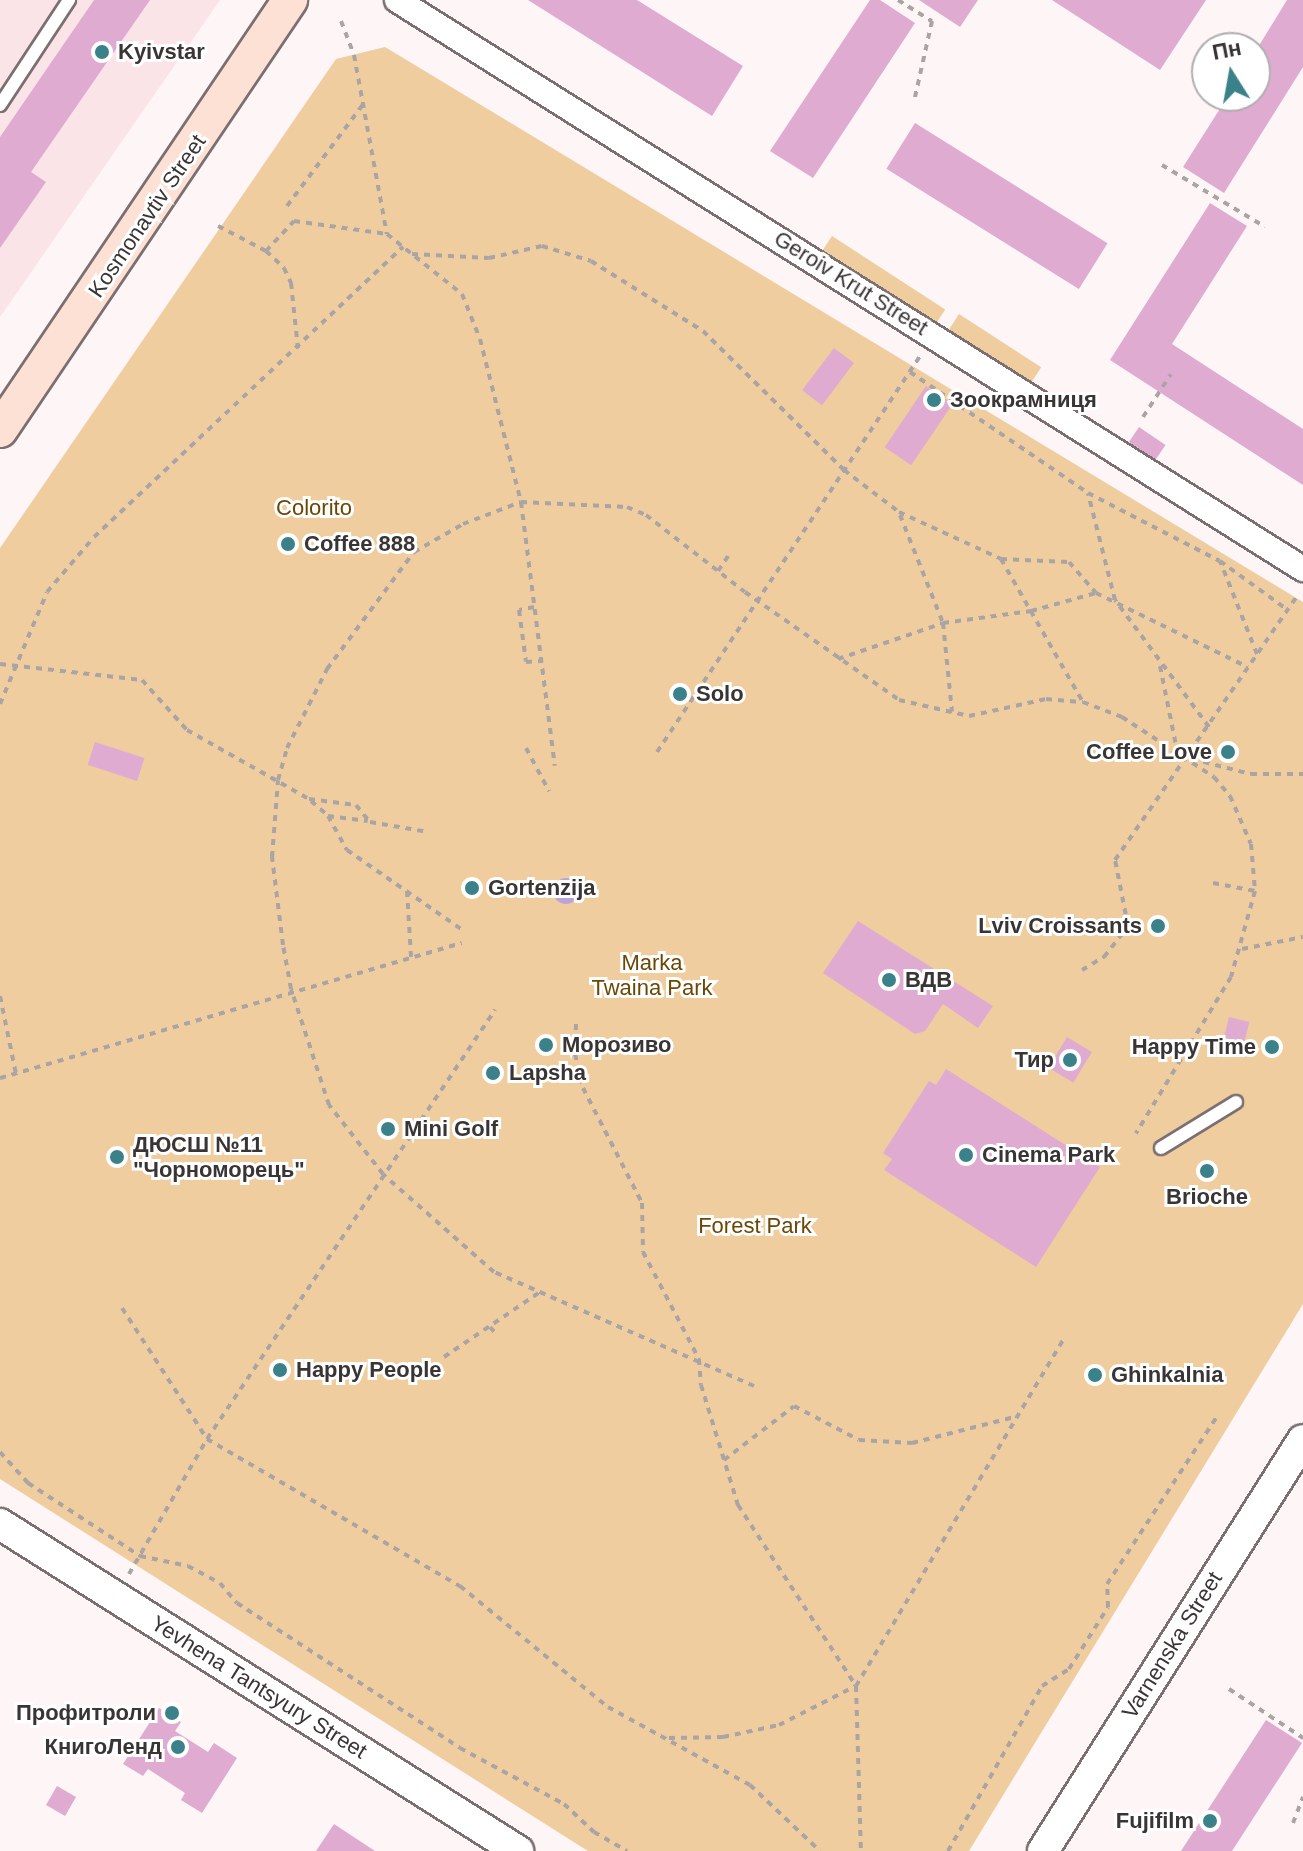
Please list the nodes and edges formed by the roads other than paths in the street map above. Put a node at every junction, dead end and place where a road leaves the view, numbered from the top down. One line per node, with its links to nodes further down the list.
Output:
1 (69, 0): 4 (lane)
2 (290, 0): 5 (main road, Kosmonavtiv Street)
3 (397, 0): 6 (street, Geroiv Krut Street)
4 (0, 105)
5 (0, 430)
6 (1303, 569)
7 (1236, 1102): 8 (lane)
8 (1161, 1148)
9 (1303, 1440): 12 (street, Varnenska Street)
10 (0, 1524): 11 (street, Yevhena Tantsyury Street)
11 (518, 1851)
12 (1043, 1851)

